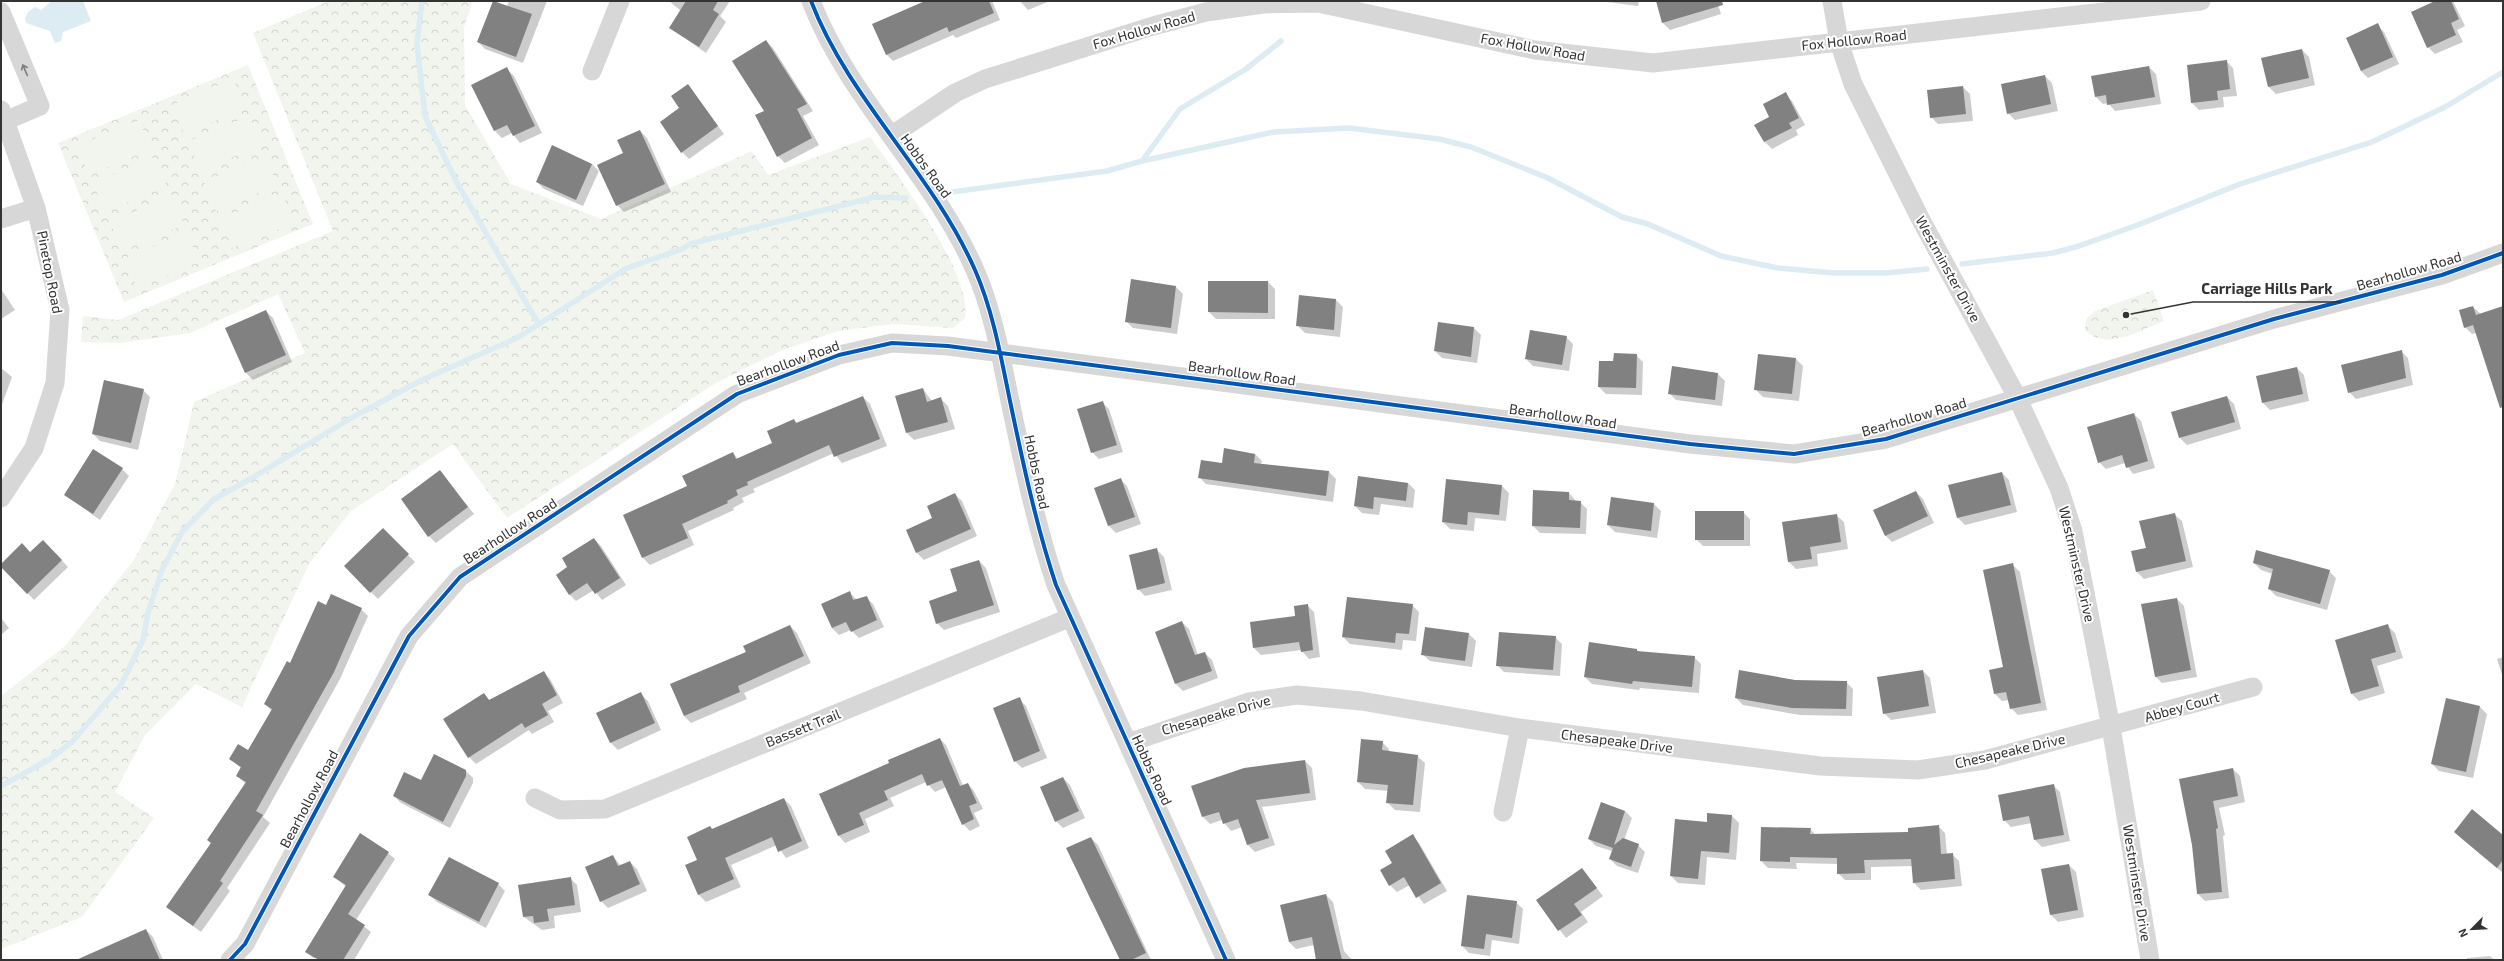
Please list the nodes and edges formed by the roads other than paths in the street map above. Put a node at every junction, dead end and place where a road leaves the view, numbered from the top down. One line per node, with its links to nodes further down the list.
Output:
1 (620, 1): 8 (street)
2 (810, 1): 10 (street, Hobbs Road)
3 (1832, 1): 7 (street, Westminster Drive)
4 (2201, 1): 7 (street, Fox Hollow Road)
5 (1264, 3): 7 (street, Fox Hollow Road); 10 (street, Fox Hollow Road)
6 (1, 12): 9 (street, one-way to 6)
7 (1839, 42): 15 (street, Westminster Drive)
8 (592, 72)
9 (3, 116): 11 (street, Pinetop Road)
10 (891, 136): 14 (street, Hobbs Road)
11 (36, 208): 12 (street); 16 (street, Pinetop Road)
12 (1, 219)
13 (2503, 253): 15 (street, Bearhollow Road)
14 (1000, 352): 15 (street, Bearhollow Road); 17 (street, Hobbs Road); 24 (street, Bearhollow Road)
15 (2017, 397): 19 (street, Westminster Drive)
16 (1, 498)
17 (1069, 618): 21 (street, Hobbs Road); 22 (street, Bassett Trail)
18 (2253, 687): 19 (street, Abbey Court)
19 (2111, 727): 20 (street, Chesapeake Drive); 26 (street, Westminster Drive)
20 (1520, 728): 21 (street, Chesapeake Drive); 23 (street)
21 (1128, 743): 25 (street, Hobbs Road)
22 (535, 798)
23 (1503, 812)
24 (230, 960)
25 (1226, 960)
26 (2150, 960)

